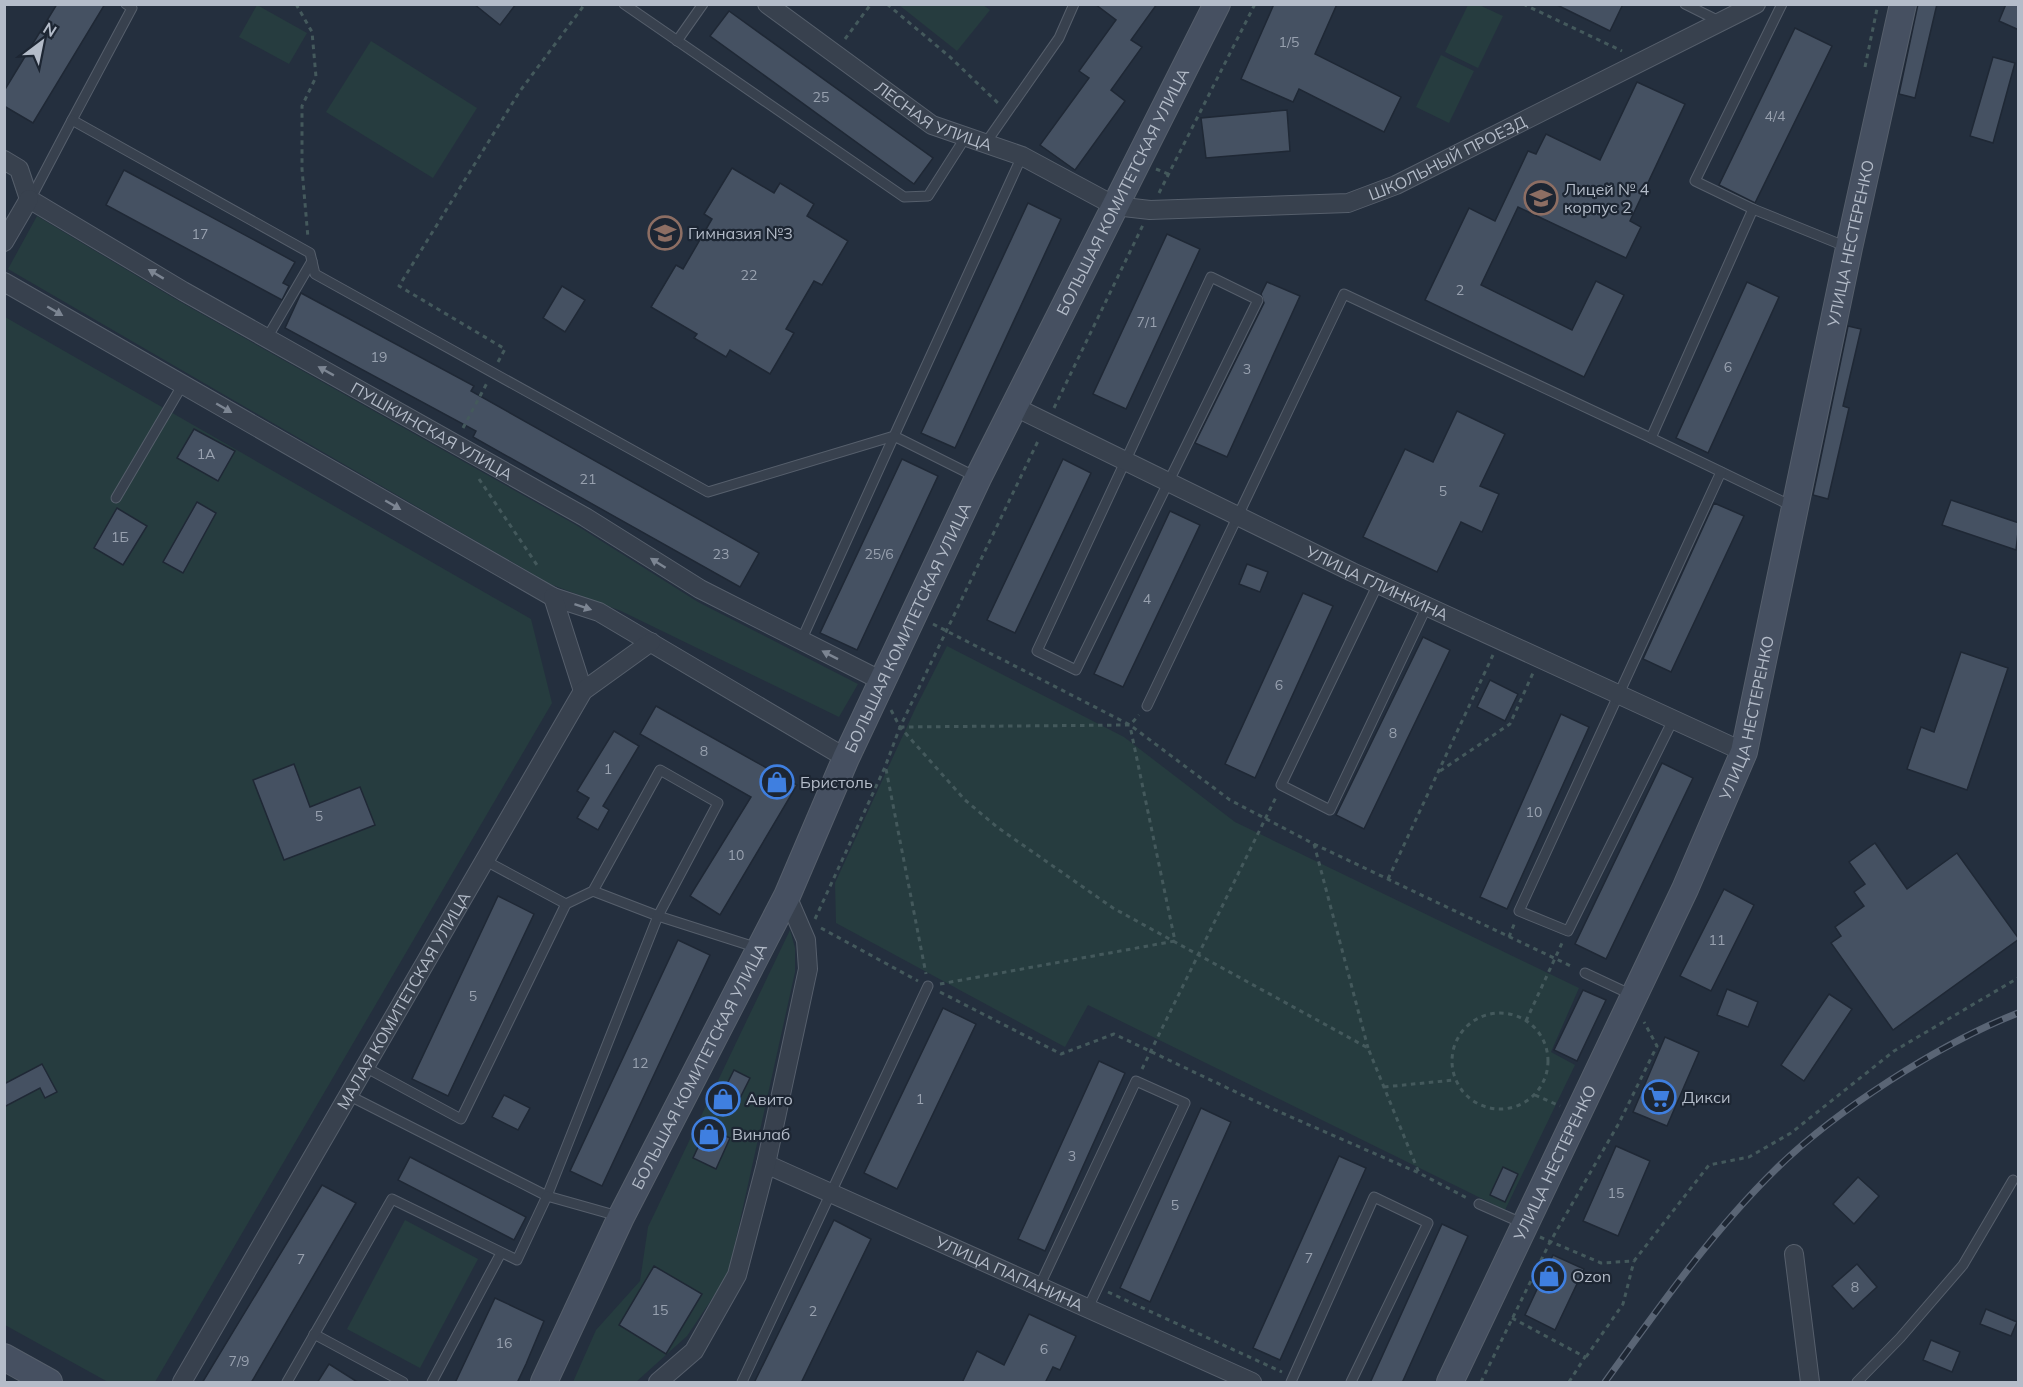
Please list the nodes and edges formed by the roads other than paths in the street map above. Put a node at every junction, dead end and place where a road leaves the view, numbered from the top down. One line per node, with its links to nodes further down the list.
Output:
1 (126, 4): 13 (lane)
2 (624, 4): 12 (lane)
3 (703, 4): 12 (lane)
4 (767, 4): 14 (street, ЛЕСНАЯ УЛИЦА)
5 (1074, 4): 15 (lane)
6 (1217, 4): 19 (street, БОЛЬШАЯ КОМИТЕТСКАЯ УЛИЦА)
7 (1685, 4): 11 (lane)
8 (1756, 4): 11 (street, ШКОЛЬНЫЙ ПРОЕЗД)
9 (1782, 4): 20 (lane)
10 (1903, 4): 22 (street, УЛИЦА НЕСТЕРЕНКО)
11 (1721, 22): 19 (street, ШКОЛЬНЫЙ ПРОЕЗД)
12 (677, 41): 14 (lane)
13 (72, 120): 18 (lane); 23 (lane)
14 (965, 138): 15 (street, ЛЕСНАЯ УЛИЦА)
15 (985, 144): 16 (street, ЛЕСНАЯ УЛИЦА)
16 (1022, 156): 19 (street, ЛЕСНАЯ УЛИЦА); 28 (lane)
17 (4, 160): 18 (street)
18 (30, 198): 21 (street); 25 (street, ПУШКИНСКАЯ УЛИЦА, one-way to 18)
19 (1115, 206): 27 (street, БОЛЬШАЯ КОМИТЕТСКАЯ УЛИЦА)
20 (1754, 209): 22 (lane); 29 (lane)
21 (4, 242)
22 (1849, 248): 35 (street, УЛИЦА НЕСТЕРЕНКО)
23 (311, 257): 25 (lane); 28 (lane)
24 (4, 282): 26 (street, one-way to 26)
25 (267, 338): 40 (street, ПУШКИНСКАЯ УЛИЦА, one-way to 25)
26 (183, 384): 34 (lane); 38 (street, one-way to 38)
27 (1013, 406): 30 (street, УЛИЦА ГЛИНКИНА); 32 (street, БОЛЬШАЯ КОМИТЕТСКАЯ УЛИЦА)
28 (894, 436): 32 (lane); 40 (lane)
29 (1651, 438): 31 (lane); 36 (lane)
30 (1125, 462): 33 (street, УЛИЦА ГЛИНКИНА); 33 (lane); 33 (lane)
31 (1721, 472): 35 (lane); 44 (lane)
32 (978, 478): 42 (street, БОЛЬШАЯ КОМИТЕТСКАЯ УЛИЦА)
33 (1168, 483): 36 (street, УЛИЦА ГЛИНКИНА)
34 (116, 498)
35 (1795, 507): 47 (street, УЛИЦА НЕСТЕРЕНКО)
36 (1238, 517): 37 (street, УЛИЦА ГЛИНКИНА); 45 (lane)
37 (1378, 584): 39 (street, УЛИЦА ГЛИНКИНА); 39 (lane)
38 (553, 597): 41 (street, one-way to 41); 43 (street)
39 (1427, 606): 44 (street, УЛИЦА ГЛИНКИНА)
40 (801, 641): 42 (street, ПУШКИНСКАЯ УЛИЦА, one-way to 40)
41 (651, 642): 43 (street, МАЛАЯ КОМИТЕТСКАЯ УЛИЦА); 48 (street)
42 (882, 681): 48 (street, БОЛЬШАЯ КОМИТЕТСКАЯ УЛИЦА)
43 (583, 691): 49 (street, МАЛАЯ КОМИТЕТСКАЯ УЛИЦА)
44 (1619, 695): 46 (street, УЛИЦА ГЛИНКИНА); 46 (lane)
45 (1147, 706)
46 (1673, 720): 47 (street, УЛИЦА ГЛИНКИНА)
47 (1744, 752): 57 (street, УЛИЦА НЕСТЕРЕНКО)
48 (846, 758): 51 (street, БОЛЬШАЯ КОМИТЕТСКАЯ УЛИЦА)
49 (484, 860): 52 (lane); 58 (street, МАЛАЯ КОМИТЕТСКАЯ УЛИЦА)
50 (593, 891): 52 (lane); 53 (lane); 53 (lane)
51 (787, 896): 54 (street, БОЛЬШАЯ КОМИТЕТСКАЯ УЛИЦА); 60 (street)
52 (566, 904): 58 (lane)
53 (658, 916): 54 (lane); 63 (lane)
54 (760, 948): 65 (street, БОЛЬШАЯ КОМИТЕТСКАЯ УЛИЦА)
55 (1586, 973): 57 (lane)
56 (928, 986): 62 (lane)
57 (1634, 996): 66 (street, УЛИЦА НЕСТЕРЕНКО)
58 (363, 1066): 59 (street, МАЛАЯ КОМИТЕТСКАЯ УЛИЦА)
59 (347, 1095): 63 (lane); 76 (street, МАЛАЯ КОМИТЕТСКАЯ УЛИЦА)
60 (766, 1164): 62 (street, УЛИЦА ПАПАНИНА); 81 (street)
61 (2013, 1180): 86 (lane)
62 (831, 1193): 69 (street, УЛИЦА ПАПАНИНА); 74 (lane)
63 (547, 1196): 65 (lane); 67 (lane)
64 (1479, 1204): 66 (lane)
65 (621, 1217): 80 (street, БОЛЬШАЯ КОМИТЕТСКАЯ УЛИЦА)
66 (1531, 1230): 84 (street, УЛИЦА НЕСТЕРЕНКО)
67 (501, 1253): 71 (lane); 79 (lane)
68 (1794, 1254): 85 (street)
69 (1039, 1287): 70 (street, УЛИЦА ПАПАНИНА); 70 (lane)
70 (1088, 1308): 82 (street, УЛИЦА ПАПАНИНА)
71 (314, 1334): 77 (lane); 78 (lane)
72 (4, 1357): 75 (street)
73 (1292, 1380): 83 (lane)
74 (742, 1382)
75 (49, 1383)
76 (182, 1383)
77 (287, 1383)
78 (403, 1383)
79 (432, 1383)
80 (544, 1383)
81 (658, 1383)
82 (1252, 1383)
83 (1351, 1383)
84 (1450, 1383)
85 (1810, 1383)
86 (1857, 1383)

